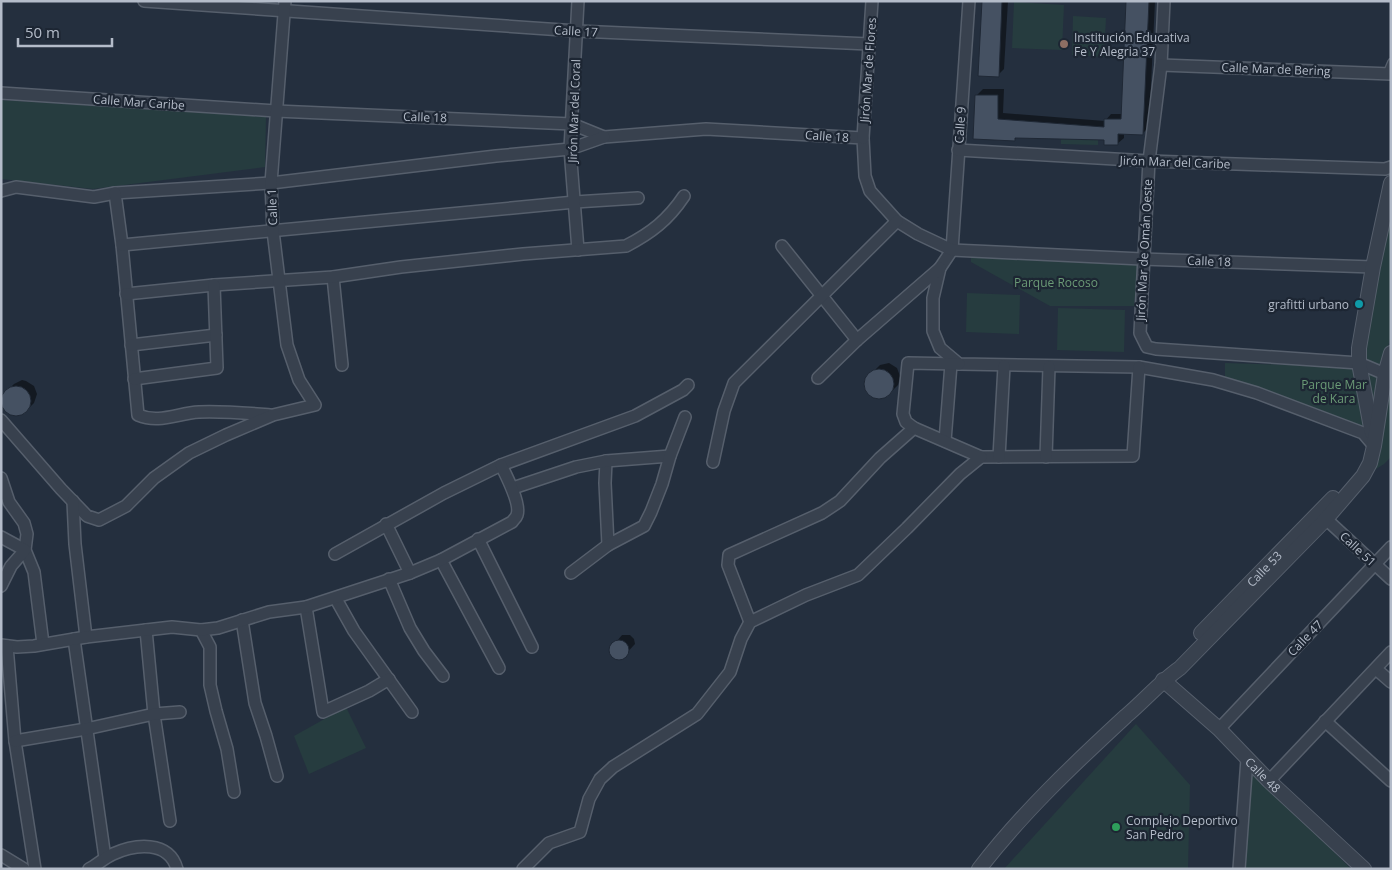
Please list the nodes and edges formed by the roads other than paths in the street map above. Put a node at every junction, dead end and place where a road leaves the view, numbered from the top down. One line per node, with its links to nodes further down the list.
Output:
1 (144, 1): 6 (street, Calle 17)
2 (578, 1): 7 (street, Jirón Mar del Coral)
3 (872, 1): 8 (street, Jirón Mar de Flores)
4 (969, 1): 18 (street, Calle 9)
5 (1164, 1): 10 (street, Jirón Mar de Omán Oeste)
6 (285, 6): 7 (street, Calle 17); 13 (street, Calle 1)
7 (576, 31): 8 (street, Calle 17); 14 (street, Jirón Mar del Coral)
8 (869, 44): 16 (street, Jirón Mar de Flores)
9 (1391, 62): 11 (lane)
10 (1161, 65): 11 (street, Calle Mar de Bering); 19 (street, Jirón Mar de Omán Oeste)
11 (1388, 74)
12 (1, 93): 13 (street, Calle Mar Caribe)
13 (276, 111): 14 (street, Calle 18); 21 (street, Calle 1)
14 (572, 124): 15 (street, Calle 18); 17 (street, Jirón Mar del Coral)
15 (604, 137): 16 (street, Calle 18); 17 (street)
16 (863, 138): 28 (street, Calle 18)
17 (570, 150): 21 (street); 27 (street, Jirón Mar del Coral)
18 (958, 150): 19 (street, Jirón Mar del Caribe); 33 (street, Calle 9)
19 (1149, 162): 20 (street, Jirón Mar del Caribe); 34 (street, Jirón Mar de Omán Oeste)
20 (1391, 167)
21 (271, 183): 24 (street); 29 (street, Calle 1)
22 (1391, 183): 35 (street, Calle 53)
23 (1, 191): 24 (street)
24 (115, 193): 30 (street)
25 (684, 196): 32 (street)
26 (638, 198): 27 (street)
27 (575, 202): 29 (street); 32 (street, Jirón Mar del Coral)
28 (897, 221): 33 (street, Calle 18); 41 (street)
29 (273, 230): 30 (street); 38 (street, Calle 1)
30 (122, 245): 40 (street)
31 (782, 246): 41 (street)
32 (578, 250): 37 (street)
33 (952, 250): 34 (street, Calle 18); 36 (street)
34 (1142, 259): 35 (street, Calle 18); 46 (street, Jirón Mar de Omán Oeste)
35 (1373, 267): 46 (street, Calle 53)
36 (940, 268): 43 (street); 47 (street)
37 (333, 277): 38 (street); 48 (street)
38 (278, 280): 39 (street); 56 (street, Calle 1)
39 (214, 285): 40 (street); 42 (street)
40 (126, 294): 44 (street)
41 (822, 297): 43 (street); 67 (street)
42 (216, 335): 44 (street); 54 (street)
43 (857, 340): 53 (street)
44 (131, 345): 54 (street)
45 (1391, 353): 52 (street, Calle 53)
46 (1359, 363): 52 (street); 61 (street, Calle 53)
47 (955, 364): 49 (street); 59 (street); 60 (street)
48 (342, 365)
49 (1004, 366): 50 (street); 64 (street)
50 (1049, 366): 51 (street); 65 (street)
51 (1139, 366): 61 (street); 65 (street)
52 (1388, 377): 61 (street, Calle 53)
53 (818, 378)
54 (134, 379): 56 (street)
55 (688, 385): 69 (street)
56 (273, 415): 72 (street)
57 (685, 417): 62 (street)
58 (1, 420): 72 (street)
59 (914, 428): 60 (street); 91 (street)
60 (945, 441): 63 (street)
61 (1374, 446): 68 (street, Calle 53)
62 (670, 456): 66 (street); 77 (street)
63 (981, 457): 64 (street); 91 (street)
64 (999, 457): 65 (street)
65 (1046, 457)
66 (606, 461): 71 (street); 77 (street)
67 (713, 462)
68 (1370, 462): 73 (street, Calle 53); 103 (street, Calle 53)
69 (501, 465): 71 (street); 74 (street)
70 (1, 478): 79 (street)
71 (513, 488): 76 (street)
72 (73, 501): 94 (street)
73 (1326, 519): 82 (street, Calle 51); 103 (street, Calle 53)
74 (386, 524): 80 (street); 83 (street)
75 (1, 537): 79 (street)
76 (478, 540): 81 (street); 97 (street)
77 (608, 546): 84 (street)
78 (1391, 547): 82 (street, Calle 47)
79 (25, 550): 87 (street); 95 (street)
80 (336, 554)
81 (441, 560): 83 (street); 99 (street)
82 (1375, 564): 86 (street, Calle 51); 110 (street, Calle 47)
83 (410, 573): 85 (street)
84 (571, 573)
85 (389, 579): 88 (street); 101 (street)
86 (1391, 579)
87 (1, 586)
88 (336, 599): 89 (street); 102 (street)
89 (306, 608): 90 (street); 102 (street)
90 (242, 620): 93 (street); 113 (street)
91 (750, 622): 124 (street)
92 (146, 630): 93 (street); 94 (street); 107 (street)
93 (201, 630): 116 (street)
94 (80, 638): 95 (street); 109 (street)
95 (43, 644): 96 (street)
96 (4, 645): 111 (street)
97 (532, 646)
98 (1391, 652): 100 (street)
99 (499, 668)
100 (1376, 669): 104 (street); 108 (street)
101 (443, 676)
102 (389, 679): 106 (street)
103 (1164, 680): 110 (street, Calle 48); 125 (street, Calle 53)
104 (1391, 682)
105 (180, 712): 107 (street)
106 (412, 712)
107 (154, 714): 109 (street); 117 (street)
108 (1325, 721): 114 (street); 115 (street)
109 (86, 729): 111 (street); 119 (street)
110 (1219, 730): 112 (street, Calle 48)
111 (15, 741): 121 (street)
112 (1247, 759): 114 (street, Calle 48); 126 (street)
113 (277, 776)
114 (1269, 781): 127 (street, Calle 48)
115 (1391, 781)
116 (234, 792)
117 (170, 821)
118 (1, 855): 120 (street)
119 (106, 858): 122 (street); 123 (street)
120 (24, 869)
121 (35, 869)
122 (89, 869)
123 (177, 869)
124 (523, 869)
125 (978, 869)
126 (1239, 869)
127 (1364, 869)

